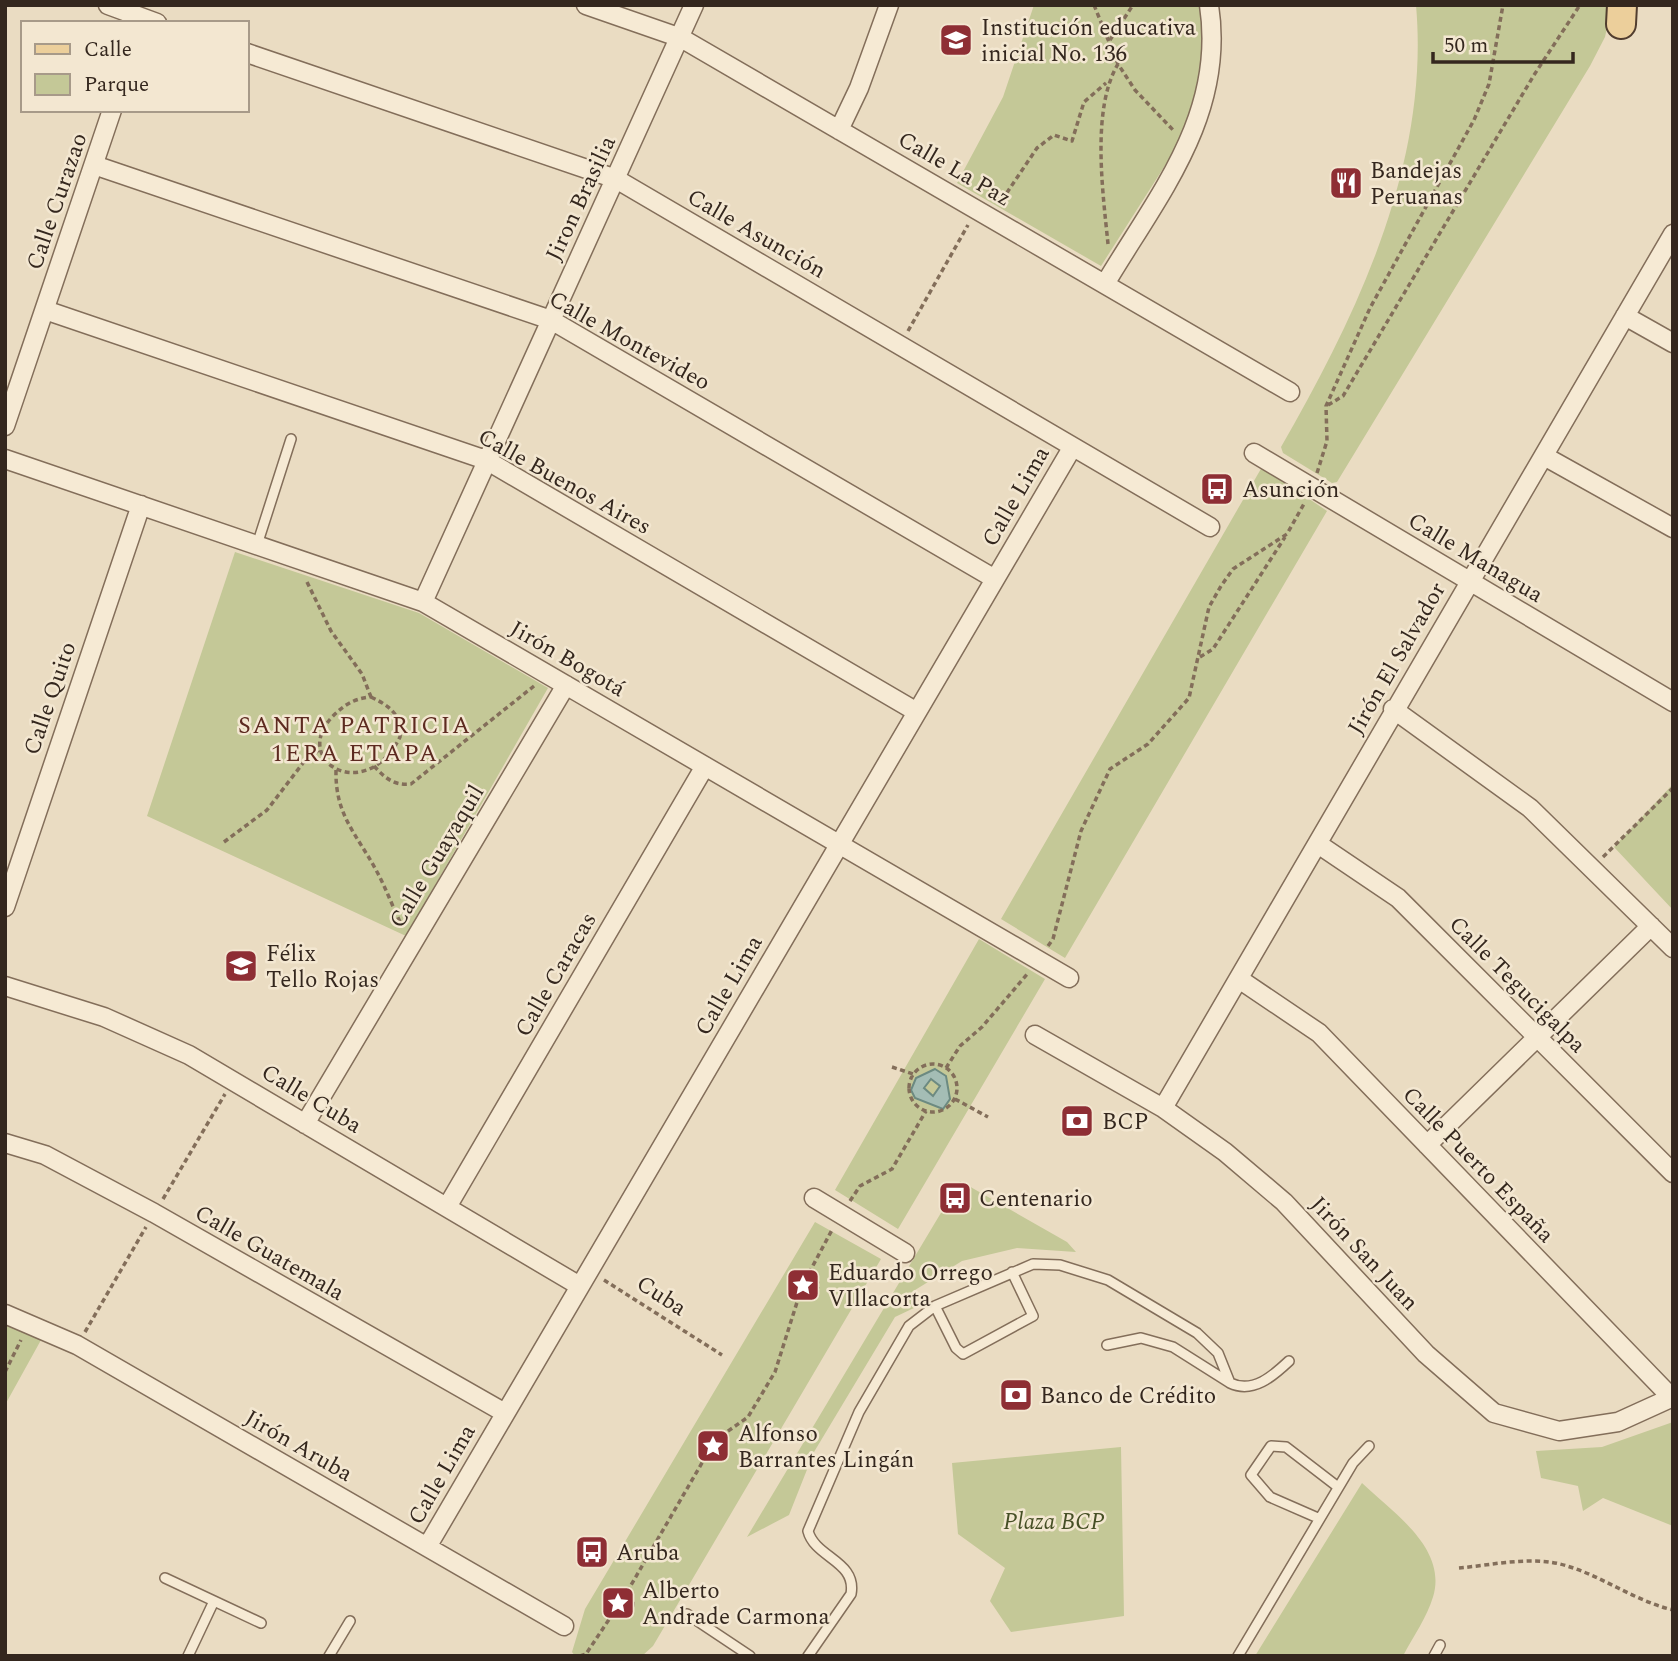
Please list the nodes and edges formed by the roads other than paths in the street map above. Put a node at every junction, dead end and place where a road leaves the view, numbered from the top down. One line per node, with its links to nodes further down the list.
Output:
1 (108, 5): 6 (street)
2 (586, 5): 7 (street, Calle La Paz)
3 (694, 5): 7 (street, Jiron Brasilia)
4 (888, 5): 10 (street)
5 (1209, 5): 14 (street)
6 (147, 17)
7 (681, 37): 10 (street, Calle La Paz); 12 (street, Jiron Brasilia)
8 (248, 53): 12 (street, Calle Asunción)
9 (111, 112): 11 (street, Calle Curazao)
10 (839, 130): 14 (street, Calle La Paz)
11 (94, 165): 15 (street, Calle Curazao); 17 (street, Calle Montevideo)
12 (616, 179): 17 (street, Jiron Brasilia); 22 (street, Calle Asunción)
13 (1673, 234): 16 (street, Jirón El Salvador)
14 (1110, 276): 19 (street, Calle La Paz)
15 (45, 310): 20 (street, Calle Curazao); 26 (street, Calle Buenos Aires)
16 (1625, 316): 18 (street); 24 (street, Jirón El Salvador)
17 (551, 320): 26 (street, Jiron Brasilia); 31 (street, Calle Montevideo)
18 (1673, 343)
19 (1290, 392)
20 (5, 426)
21 (291, 439): 30 (lane)
22 (1072, 448): 28 (street, Calle Asunción); 31 (street, Calle Lima)
23 (1254, 453): 32 (street, Calle Managua)
24 (1544, 456): 29 (street); 32 (street, Jirón El Salvador)
25 (5, 459): 27 (street, Jirón Bogotá)
26 (486, 460): 33 (street, Jiron Brasilia); 37 (street, Calle Buenos Aires)
27 (141, 505): 30 (street, Jirón Bogotá); 41 (street, Calle Quito)
28 (1210, 527)
29 (1673, 528)
30 (257, 545): 33 (street, Jirón Bogotá)
31 (995, 579): 37 (street, Calle Lima)
32 (1469, 582): 35 (street, Calle Managua); 36 (street, Jirón El Salvador)
33 (423, 602): 34 (street, Jirón Bogotá)
34 (566, 685): 38 (street, Jirón Bogotá); 50 (street, Calle Guayaquil)
35 (1673, 702)
36 (1393, 709): 40 (street, Jirón El Salvador); 42 (street)
37 (917, 712): 39 (street, Calle Lima)
38 (705, 766): 39 (street, Jirón Bogotá); 55 (street, Calle Caracas)
39 (839, 844): 44 (street, Jirón Bogotá); 58 (street, Calle Lima)
40 (1318, 844): 45 (street, Jirón El Salvador); 48 (street, Calle Tegucigalpa)
41 (5, 907)
42 (1651, 926): 43 (street); 48 (street)
43 (1673, 948)
44 (1069, 978)
45 (1239, 979): 49 (street, Jirón El Salvador); 52 (street, Calle Puerto España)
46 (5, 986): 50 (street, Calle Cuba)
47 (1035, 1035): 49 (street, Jirón San Juan)
48 (1537, 1038): 52 (street); 53 (street, Calle Tegucigalpa)
49 (1163, 1108): 64 (street, Jirón San Juan)
50 (305, 1124): 55 (street, Calle Cuba)
51 (5, 1143): 65 (street, Calle Guatemala)
52 (1427, 1145): 64 (street, Calle Puerto España)
53 (1673, 1174)
54 (814, 1198): 56 (street)
55 (447, 1207): 58 (street, Calle Cuba)
56 (905, 1253)
57 (1012, 1272): 59 (lane); 59 (lane); 63 (lane)
58 (578, 1285): 65 (street, Calle Lima)
59 (935, 1306): 80 (lane)
60 (5, 1314): 69 (street, Jirón Aruba)
61 (1107, 1345): 63 (lane)
62 (1289, 1362): 63 (lane)
63 (1230, 1383)
64 (1672, 1397)
65 (505, 1413): 69 (street, Calle Lima)
66 (1368, 1446): 67 (lane)
67 (1338, 1487): 68 (lane); 68 (lane)
68 (1318, 1518): 81 (lane)
69 (427, 1547): 75 (street, Jirón Aruba)
70 (165, 1578): 71 (lane)
71 (214, 1601): 74 (lane); 77 (lane)
72 (687, 1614): 79 (lane)
73 (350, 1621): 78 (lane)
74 (261, 1623)
75 (564, 1626)
76 (1440, 1645): 82 (lane)
77 (188, 1656)
78 (329, 1656)
79 (750, 1656)
80 (808, 1656)
81 (1238, 1656)
82 (1434, 1656)

